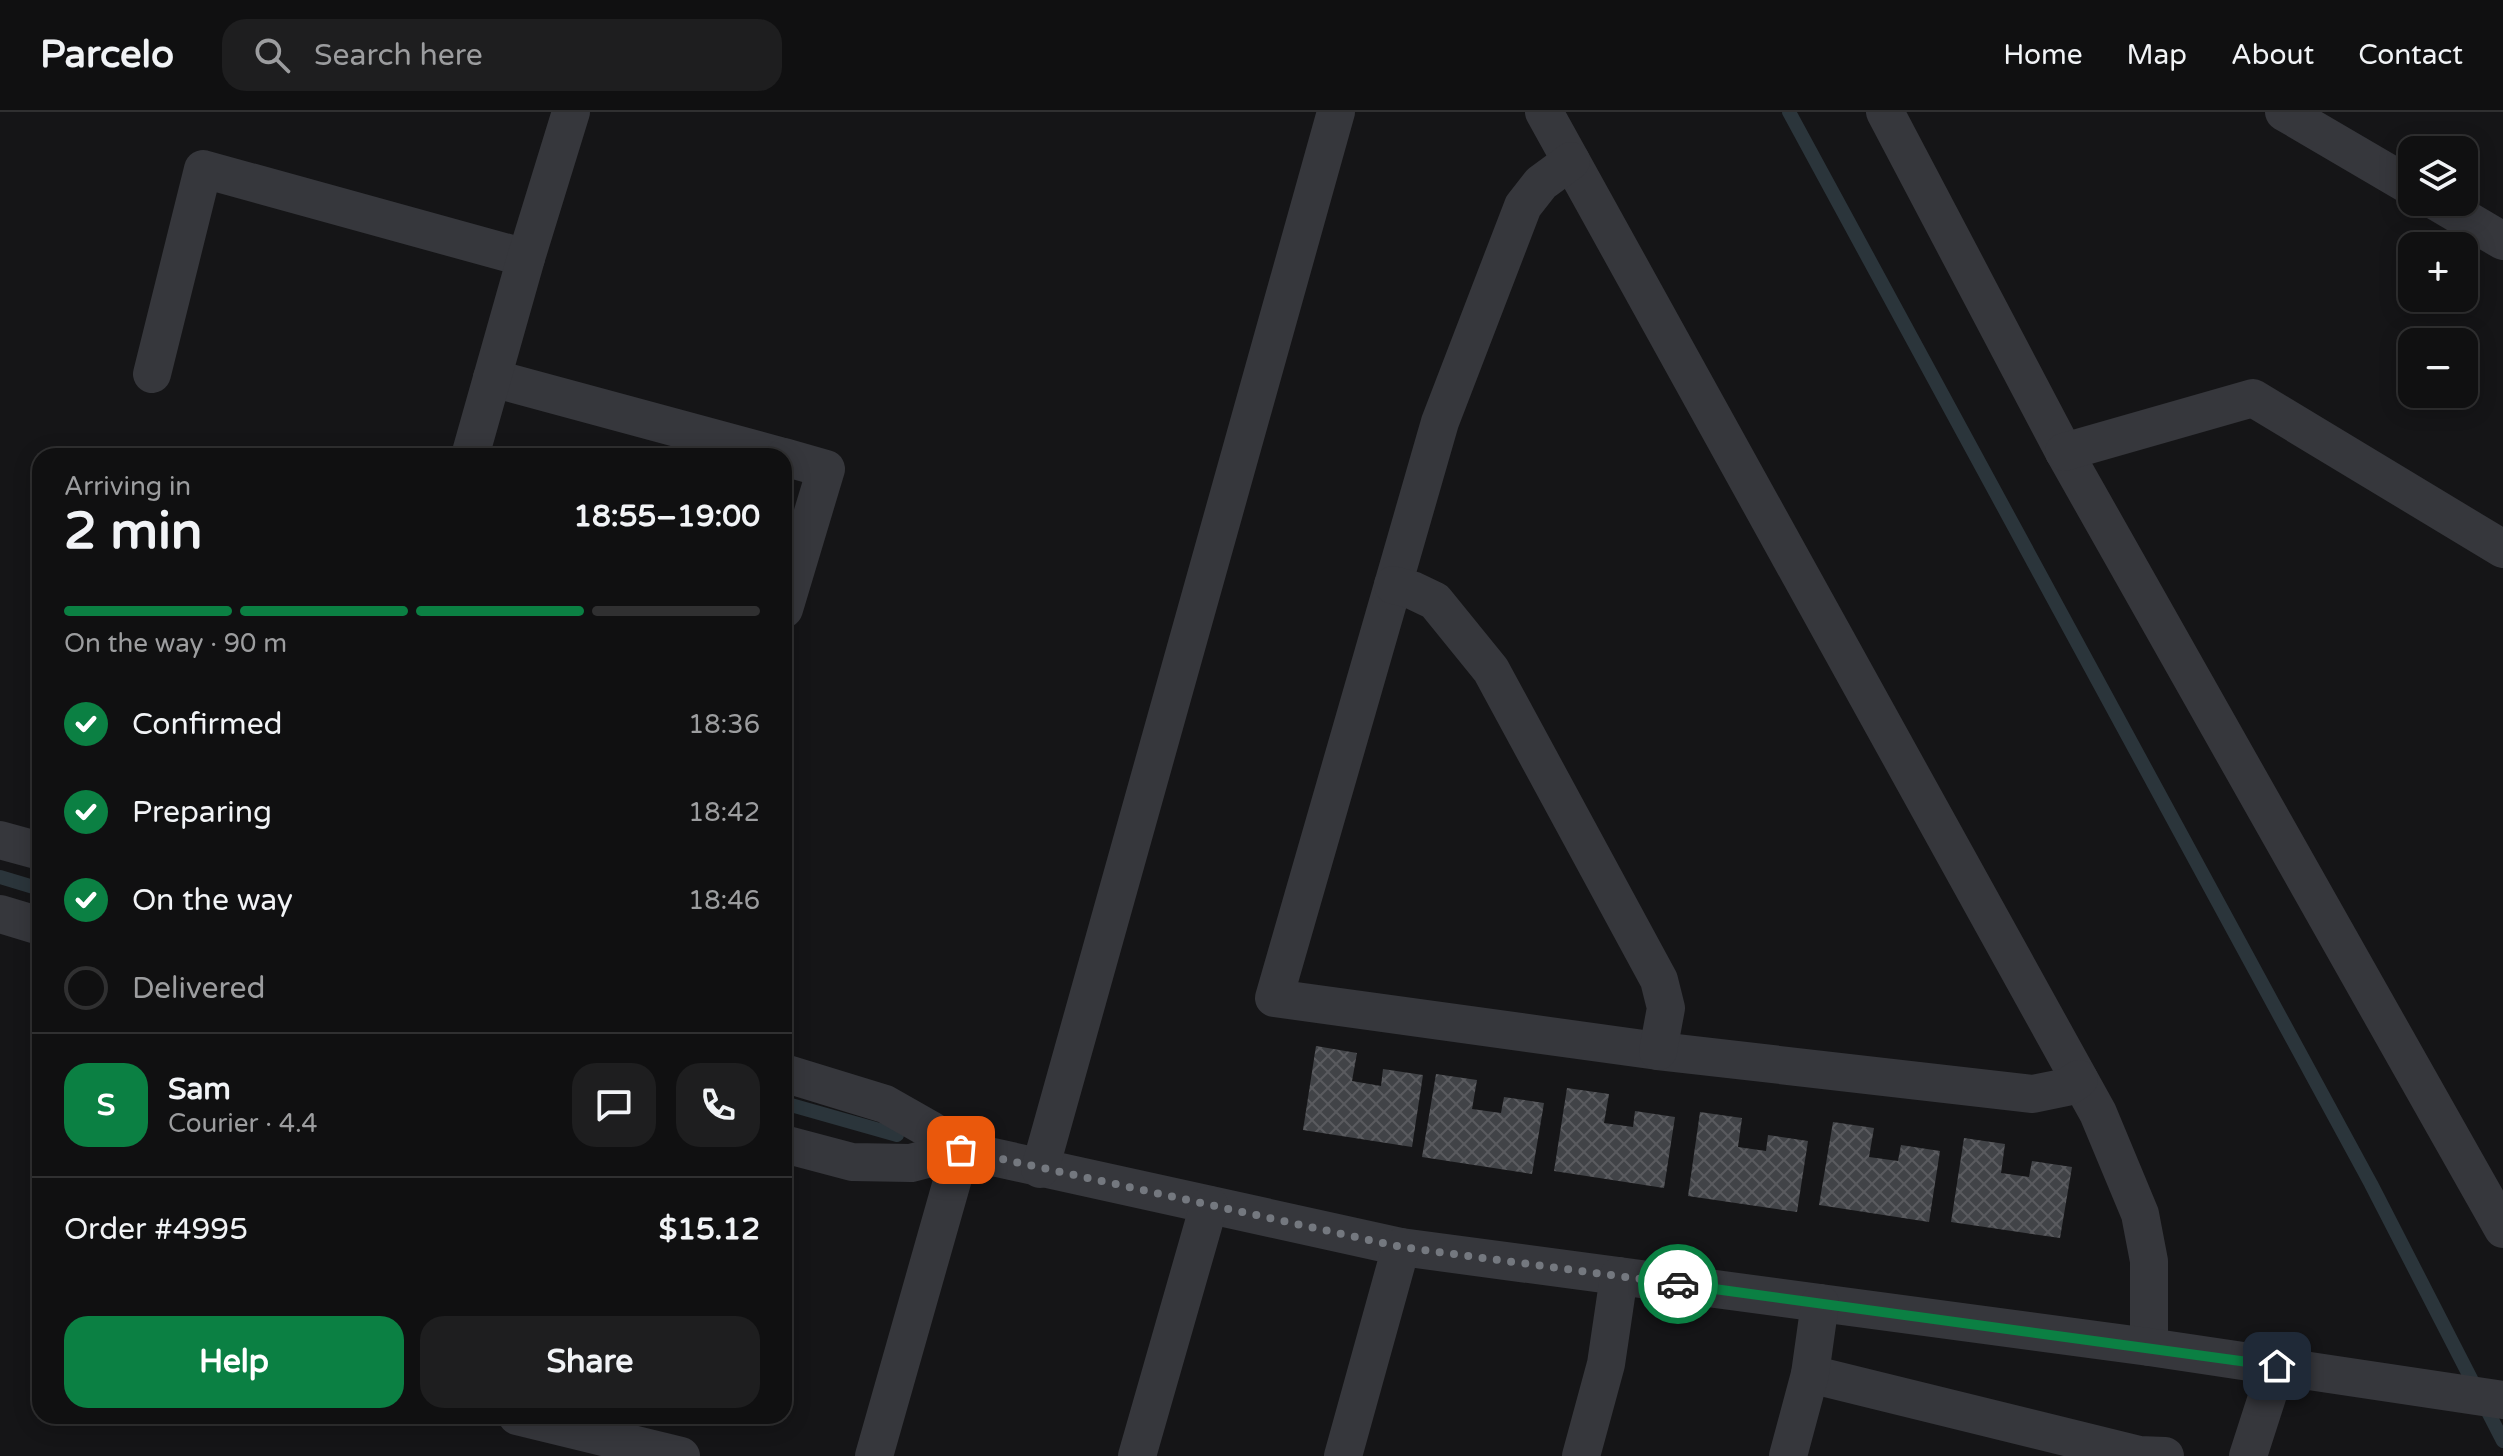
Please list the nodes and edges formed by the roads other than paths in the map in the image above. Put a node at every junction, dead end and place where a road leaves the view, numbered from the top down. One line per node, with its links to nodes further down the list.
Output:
1 (571, 112): 10 (street)
2 (1336, 112): 29 (street)
3 (1544, 112): 6 (street)
4 (1885, 112): 15 (street)
5 (2284, 112): 7 (street)
6 (1571, 161): 19 (street); 26 (street)
7 (2398, 179)
8 (2461, 216): 9 (street)
9 (2503, 241)
10 (526, 258): 11 (street); 12 (street)
11 (152, 374)
12 (492, 378): 13 (street); 14 (street)
13 (472, 448)
14 (752, 448)
15 (2064, 452): 17 (street); 31 (street)
16 (792, 459): 18 (street)
17 (2503, 549)
18 (792, 582)
19 (1393, 585): 24 (street); 24 (street)
20 (0, 840): 21 (street)
21 (32, 849)
22 (0, 914): 23 (street)
23 (32, 924)
24 (1658, 1051): 26 (street)
25 (792, 1075): 28 (street)
26 (2079, 1079): 35 (street)
27 (792, 1146): 28 (street)
28 (961, 1150): 29 (street); 42 (street)
29 (1040, 1169): 30 (street)
30 (1209, 1205): 32 (street); 43 (street)
31 (2503, 1229)
32 (1401, 1247): 33 (street); 44 (street)
33 (1619, 1276): 34 (street); 45 (street)
34 (1820, 1303): 35 (street); 37 (street)
35 (2149, 1347): 36 (street)
36 (2277, 1366): 38 (street); 48 (street)
37 (1810, 1374): 40 (street); 46 (street)
38 (2503, 1400)
39 (550, 1424): 41 (street)
40 (2010, 1441): 47 (street)
41 (681, 1456)
42 (874, 1456)
43 (1137, 1456)
44 (1343, 1456)
45 (1581, 1456)
46 (1788, 1456)
47 (2165, 1456)
48 (2248, 1456)

